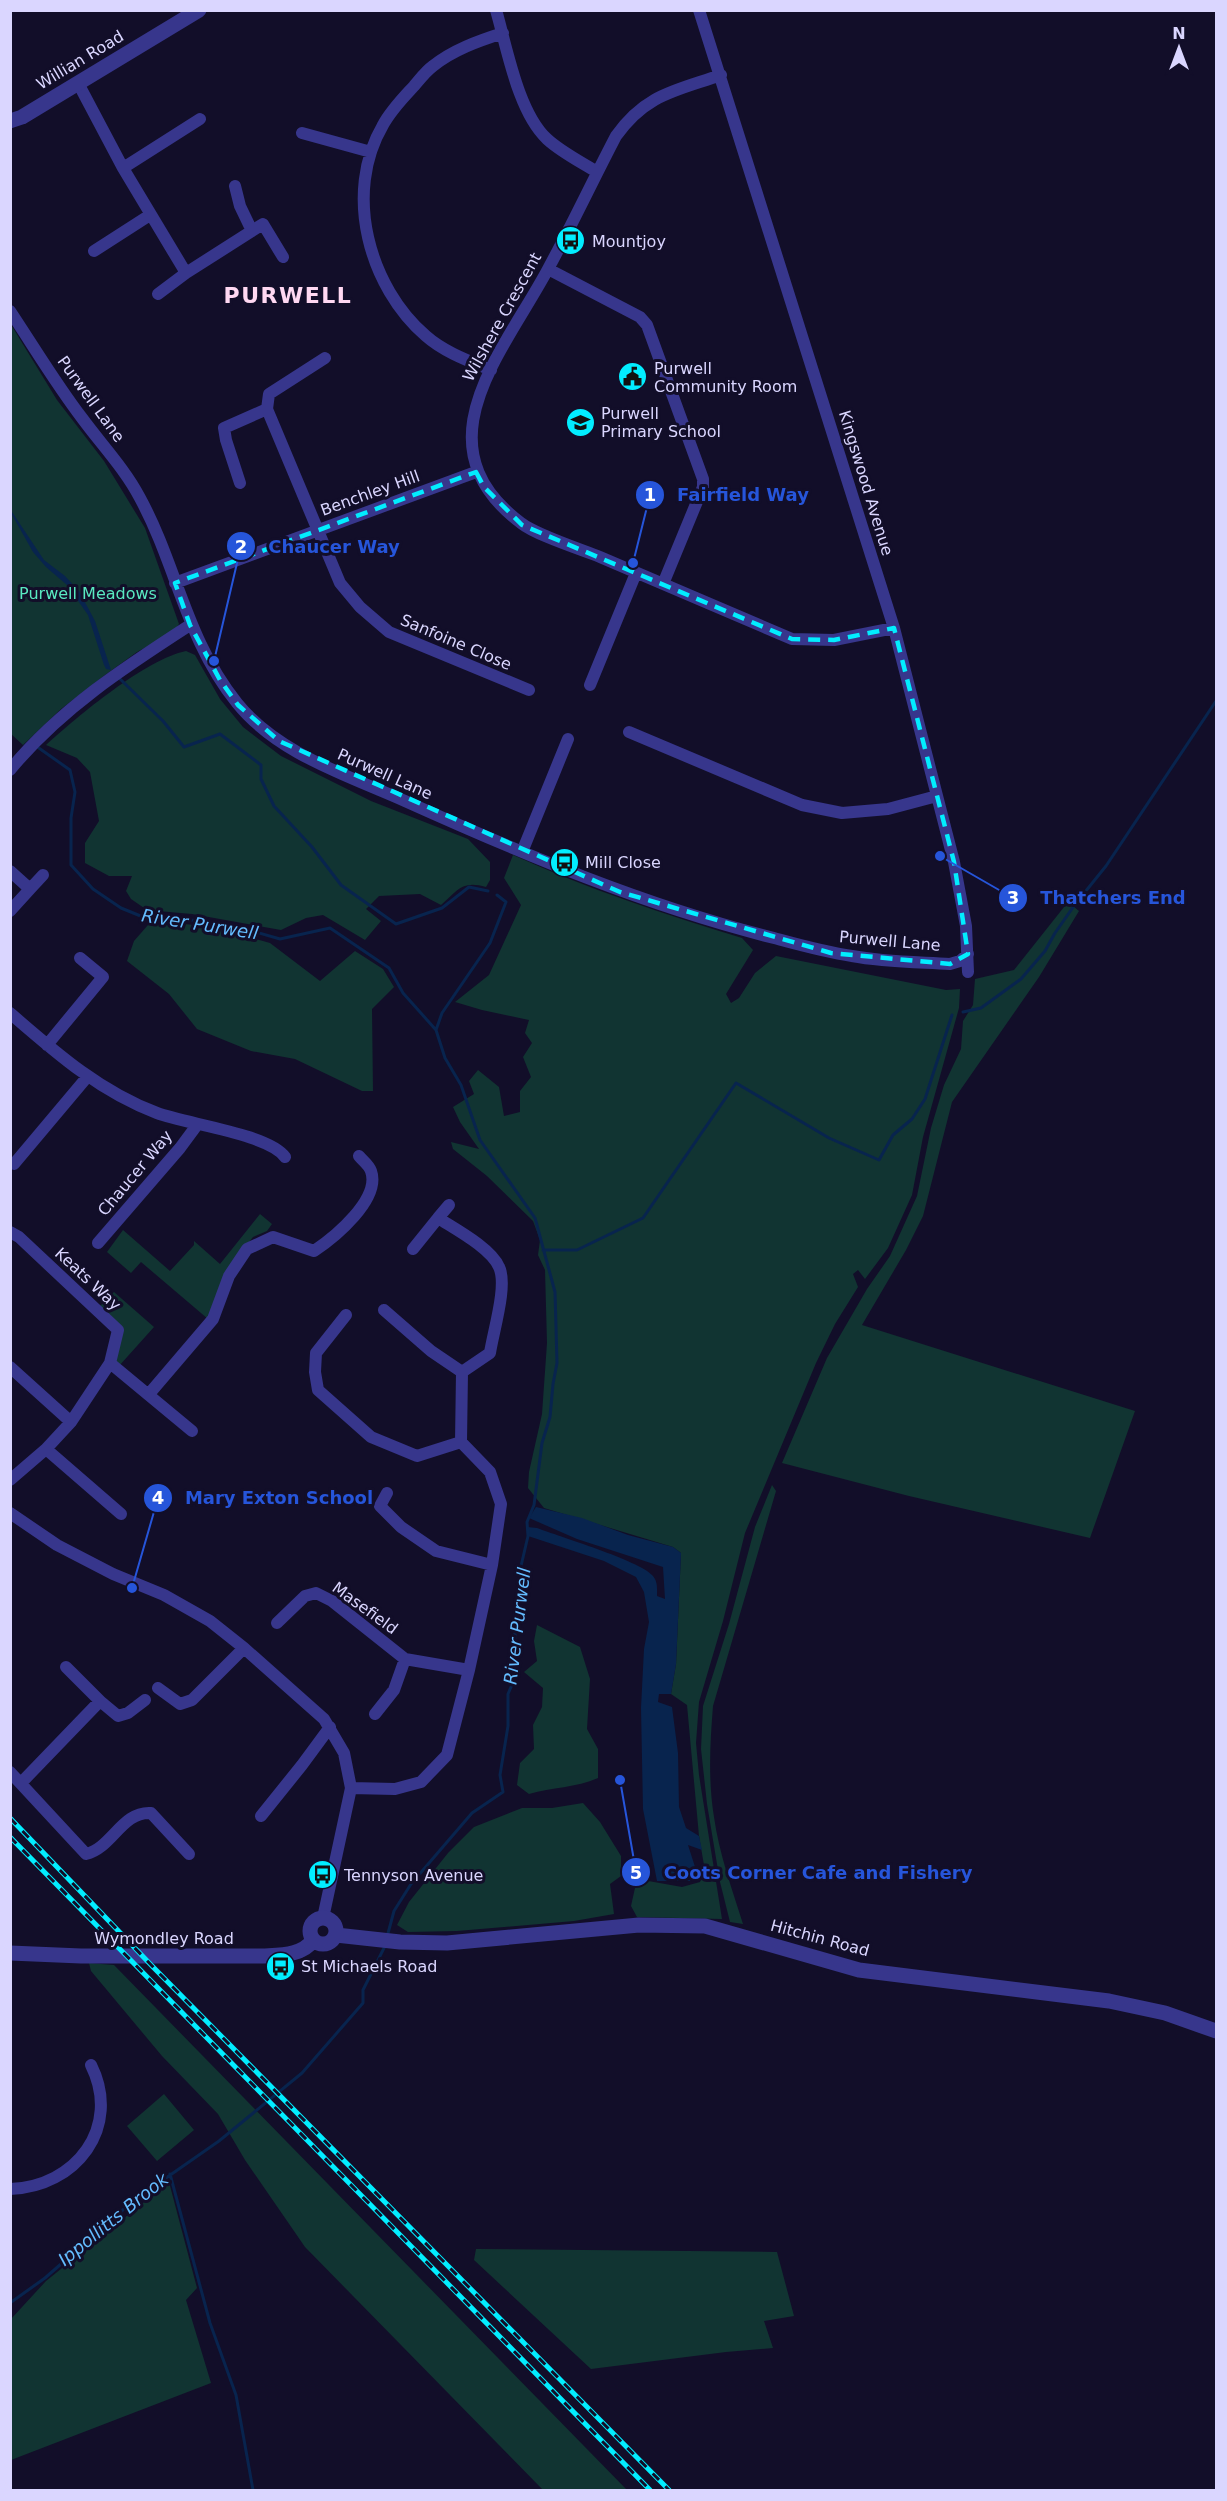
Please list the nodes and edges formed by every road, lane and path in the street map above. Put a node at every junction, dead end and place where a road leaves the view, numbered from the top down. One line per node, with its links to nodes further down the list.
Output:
1 (199, 10): 6 (street, Willian Road)
2 (496, 10): 4 (street)
3 (699, 10): 5 (street, Kingswood Avenue)
4 (503, 33): 10 (street); 12 (street)
5 (721, 75): 12 (street, Wilshere Crescent); 32 (street, Kingswood Avenue)
6 (78, 83): 8 (street, Willian Road); 11 (street)
7 (200, 119): 11 (street)
8 (10, 122)
9 (303, 133): 10 (street)
10 (371, 152): 23 (street)
11 (123, 168): 14 (street)
12 (597, 172): 18 (street, Wilshere Crescent)
13 (235, 186): 15 (street)
14 (150, 215): 16 (street); 19 (street)
15 (252, 231): 17 (street); 19 (street)
16 (94, 251)
17 (283, 257)
18 (548, 269): 23 (street, Wilshere Crescent); 30 (street)
19 (186, 273): 20 (street)
20 (158, 294)
21 (10, 311): 29 (street, Purwell Lane)
22 (325, 358): 24 (street)
23 (491, 370): 25 (street, Wilshere Crescent)
24 (267, 409): 26 (street); 27 (street, Sanfoine Close)
25 (476, 472): 27 (street, Benchley Hill); 28 (street, Wilshere Crescent)
26 (240, 483)
27 (317, 529): 29 (street, Benchley Hill); 34 (street, Sanfoine Close)
28 (636, 573): 30 (street, Wilshere Crescent); 33 (street)
29 (175, 583): 31 (street, Purwell Lane)
30 (663, 584): 32 (street, Wilshere Crescent)
31 (190, 625): 37 (street); 39 (street, Purwell Lane)
32 (894, 628): 38 (street, Kingswood Avenue)
33 (590, 685)
34 (529, 690)
35 (628, 732): 38 (street)
36 (568, 739): 39 (street)
37 (10, 770)
38 (937, 796): 44 (street, Kingswood Avenue)
39 (522, 852): 44 (street, Purwell Lane)
40 (10, 871): 42 (street)
41 (43, 876): 42 (street)
42 (30, 889): 43 (street)
43 (10, 911)
44 (968, 954): 46 (street, Kingswood Avenue)
45 (80, 958): 48 (street)
46 (968, 972)
47 (10, 1013): 48 (street, Chaucer Way)
48 (47, 1045): 49 (street, Chaucer Way)
49 (88, 1076): 50 (street, Chaucer Way); 53 (street)
50 (197, 1125): 52 (street, Chaucer Way); 57 (street, Chaucer Way)
51 (359, 1156): 64 (street)
52 (285, 1157)
53 (14, 1164)
54 (449, 1205): 55 (street)
55 (438, 1218): 58 (street); 63 (street)
56 (10, 1232): 61 (street, Keats Way)
57 (98, 1242)
58 (413, 1249)
59 (384, 1310): 63 (street)
60 (346, 1315): 67 (street)
61 (110, 1363): 64 (street); 65 (street, Keats Way)
62 (10, 1367): 65 (street)
63 (462, 1372): 67 (street)
64 (149, 1395): 66 (street)
65 (71, 1422): 68 (street, Keats Way)
66 (192, 1431)
67 (461, 1442): 73 (street)
68 (46, 1449): 69 (street, Keats Way); 72 (street)
69 (10, 1480)
70 (387, 1493): 73 (street)
71 (10, 1514): 75 (street)
72 (121, 1514)
73 (492, 1565): 78 (street)
74 (277, 1623): 76 (street, Masefield)
75 (244, 1648): 79 (street); 83 (street)
76 (405, 1659): 78 (street, Masefield); 82 (street)
77 (66, 1667): 81 (street)
78 (469, 1670): 86 (street)
79 (158, 1688)
80 (145, 1700): 81 (street)
81 (100, 1701): 85 (street)
82 (375, 1714)
83 (330, 1727): 86 (street); 87 (street)
84 (10, 1772): 85 (street)
85 (21, 1783): 88 (street)
86 (351, 1788): 89 (street)
87 (261, 1816)
88 (189, 1854)
89 (324, 1918): 90 (street); 91 (street)
90 (336, 1935): 91 (street); 93 (street, Hitchin Road)
91 (313, 1940): 92 (street, Wymondley Road)
92 (10, 1953)
93 (1216, 2031)
94 (91, 2065): 95 (street)
95 (10, 2189)

